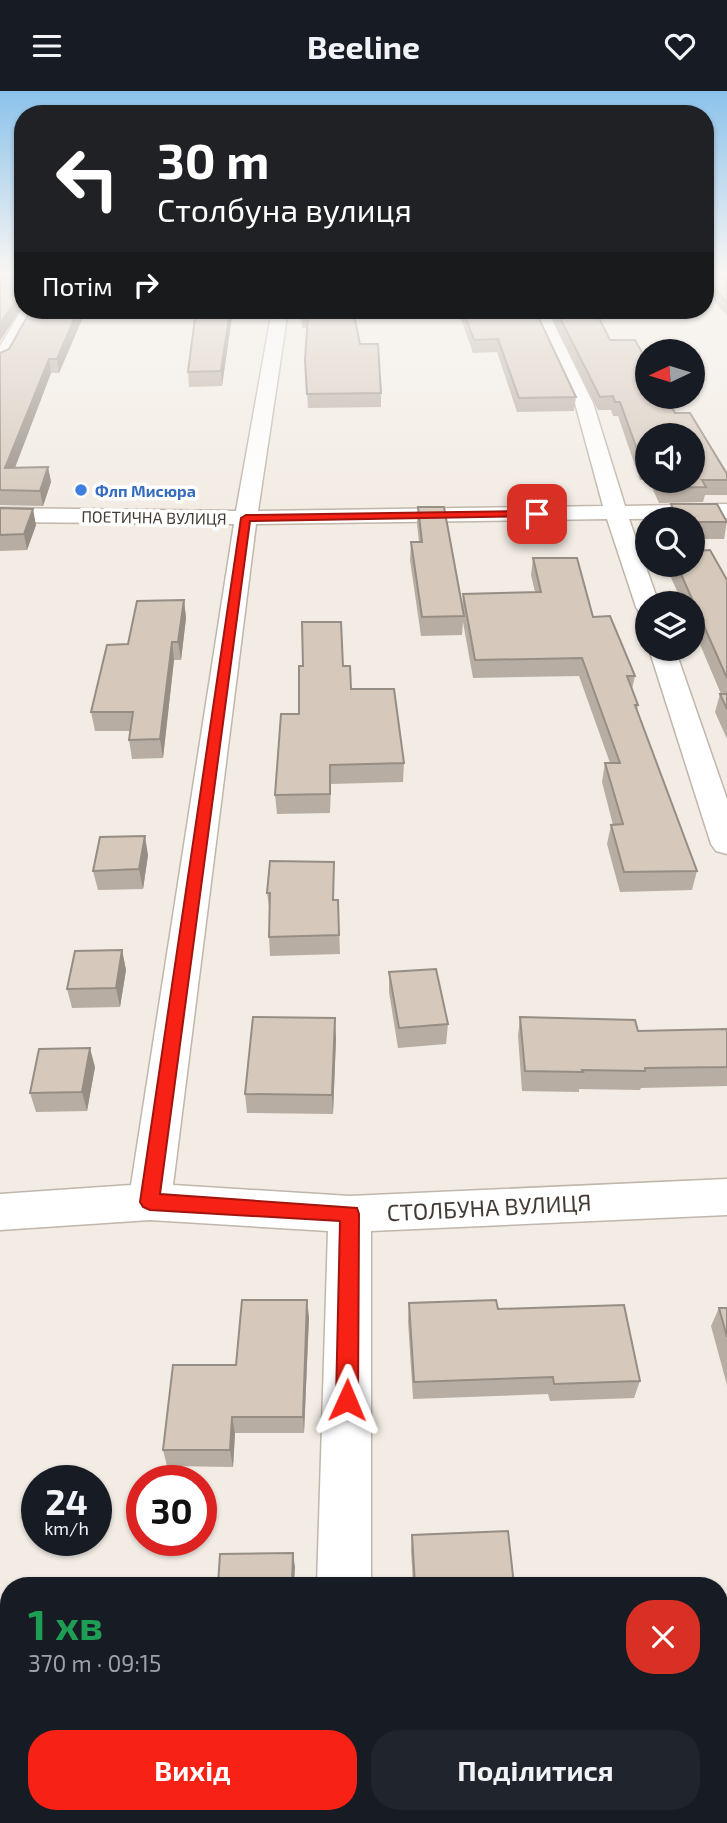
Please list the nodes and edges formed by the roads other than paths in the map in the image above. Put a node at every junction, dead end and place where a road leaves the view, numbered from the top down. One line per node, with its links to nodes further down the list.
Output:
1 (272, 352): 6 (street)
2 (559, 352): 4 (street)
3 (727, 511): 4 (street, ПОЕТИЧНА ВУЛИЦЯ)
4 (616, 513): 6 (street, ПОЕТИЧНА ВУЛИЦЯ); 7 (street)
5 (0, 515): 6 (street, ПОЕТИЧНА ВУЛИЦЯ)
6 (246, 518): 11 (street)
7 (643, 591)
8 (666, 661): 9 (street)
9 (727, 844)
10 (727, 1197): 13 (street, СТОЛБУНА ВУЛИЦЯ)
11 (150, 1202): 12 (street, СТОЛБУНА ВУЛИЦЯ); 13 (street, СТОЛБУНА ВУЛИЦЯ)
12 (0, 1212)
13 (350, 1214): 14 (street)
14 (344, 1577)

